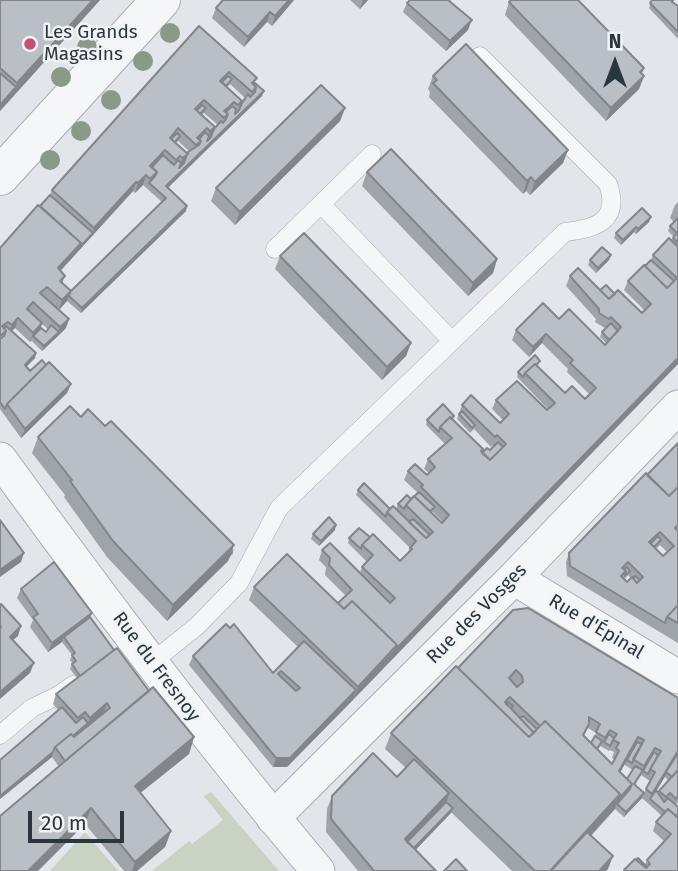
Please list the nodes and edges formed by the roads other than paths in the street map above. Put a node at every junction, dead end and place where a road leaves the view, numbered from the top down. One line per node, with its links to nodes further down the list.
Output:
1 (160, 0): 4 (street)
2 (480, 57): 7 (lane)
3 (372, 153): 5 (lane)
4 (0, 176)
5 (321, 204): 6 (lane); 7 (lane)
6 (275, 249)
7 (452, 341): 11 (lane)
8 (678, 407): 10 (street, Rue des Vosges)
9 (0, 459): 11 (street, Rue du Fresnoy)
10 (514, 578): 12 (street, Rue d'Épinal); 15 (street, Rue des Vosges)
11 (136, 650): 15 (street, Rue du Fresnoy)
12 (678, 677)
13 (79, 681): 14 (lane)
14 (0, 735)
15 (273, 818): 16 (street, Rue du Fresnoy)
16 (318, 871)

